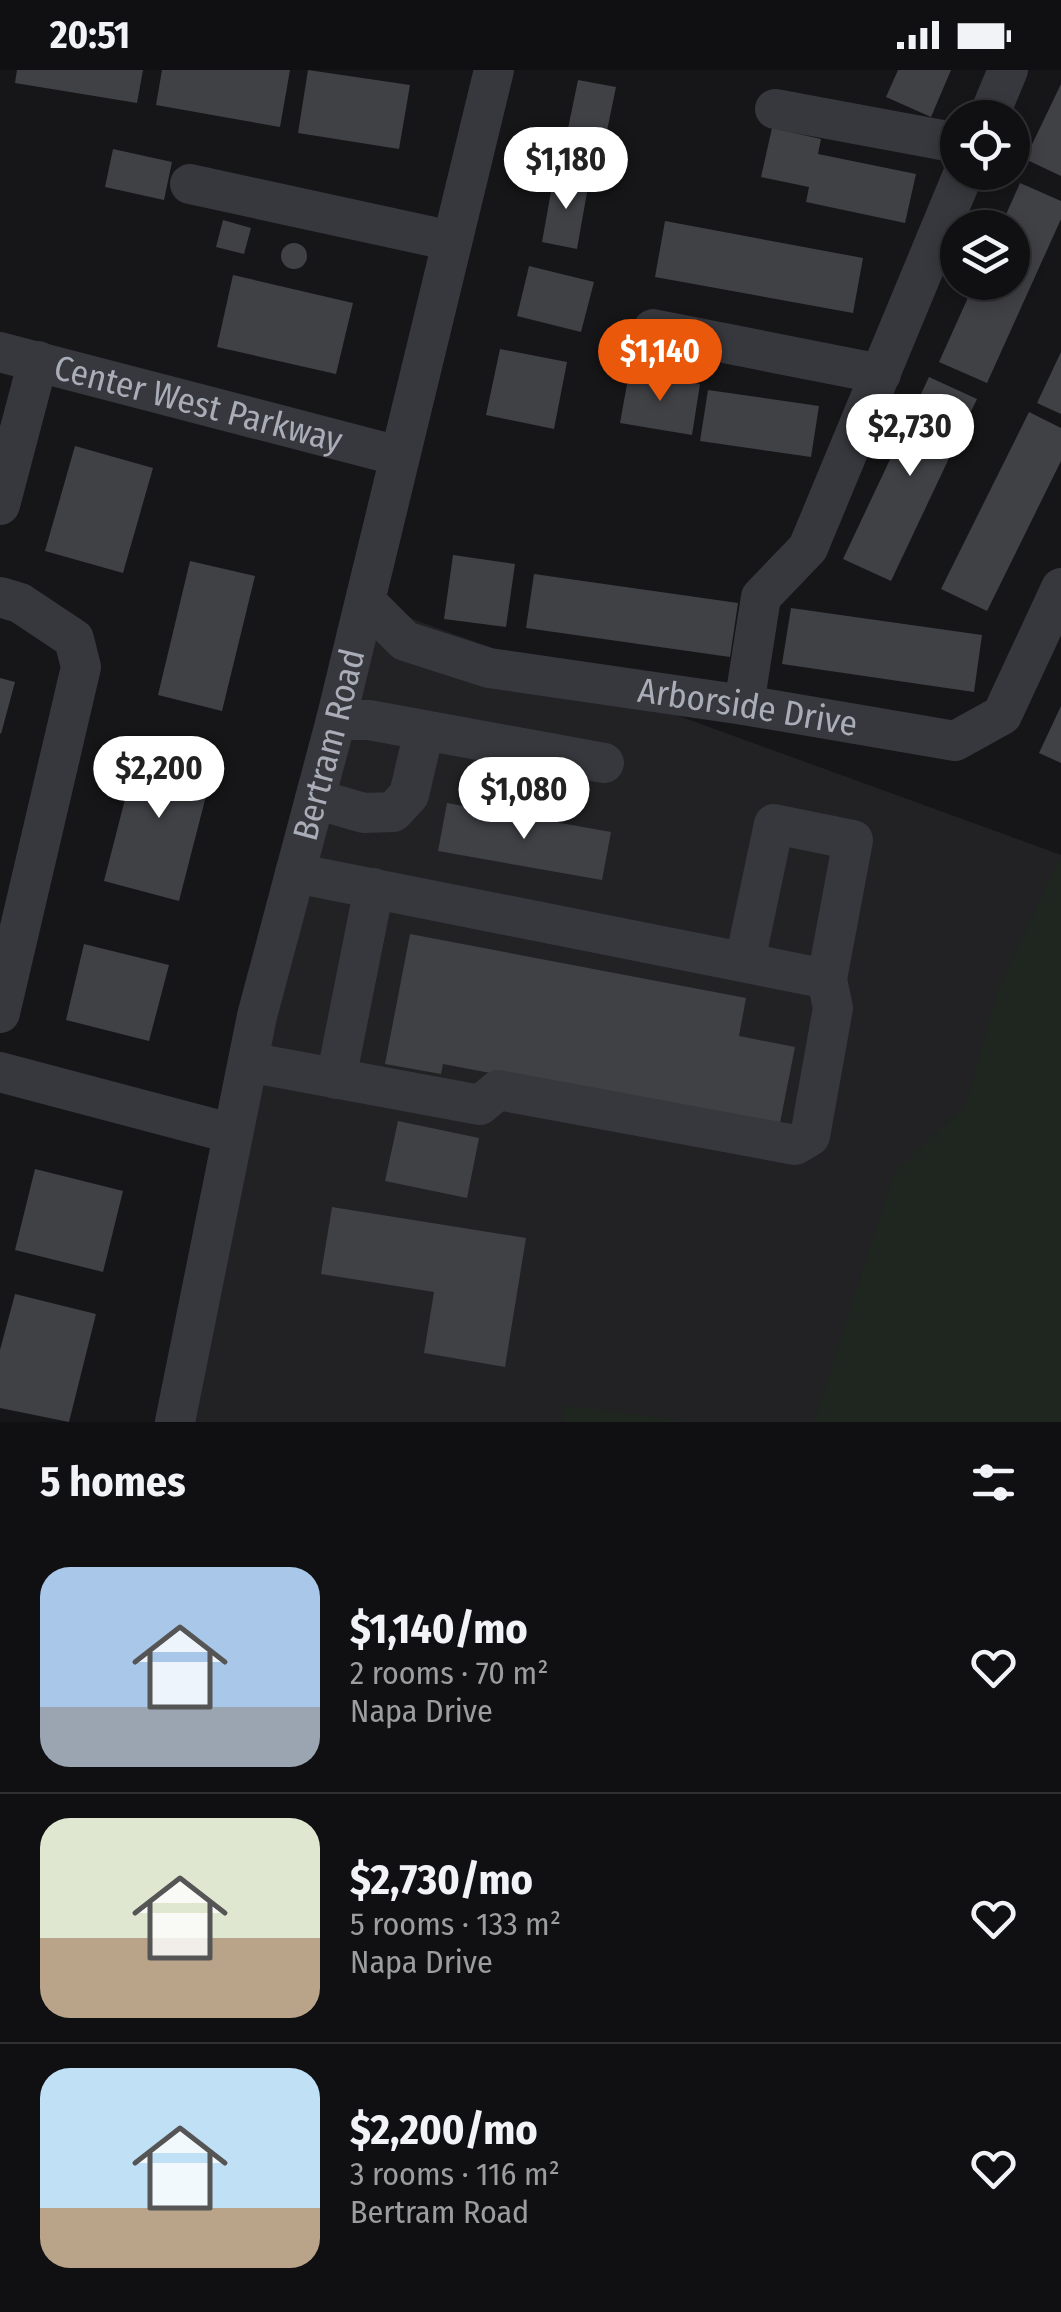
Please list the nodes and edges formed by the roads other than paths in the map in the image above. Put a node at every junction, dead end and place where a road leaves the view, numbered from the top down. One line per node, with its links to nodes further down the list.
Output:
1 (494, 70): 8 (street, Bertram Road)
2 (1008, 70): 3 (street)
3 (996, 100)
4 (775, 109): 5 (street)
5 (940, 140)
6 (190, 184): 8 (street)
7 (957, 190): 11 (street)
8 (452, 241): 12 (street, Bertram Road)
9 (653, 329): 11 (street)
10 (19, 356): 12 (street, Center West Parkway); 13 (street)
11 (880, 374): 17 (street)
12 (399, 456): 16 (street, Bertram Road)
13 (0, 505)
14 (1061, 588): 17 (street, Arborside Drive)
15 (0, 597): 26 (street)
16 (366, 602): 17 (street, Arborside Drive); 18 (street, Bertram Road)
17 (744, 704)
18 (336, 720): 19 (street); 21 (street, Bertram Road)
19 (424, 731): 20 (street); 21 (street)
20 (604, 764)
21 (314, 799): 22 (street, Bertram Road)
22 (296, 873): 23 (street); 27 (street, Bertram Road)
23 (374, 888): 24 (street); 29 (street)
24 (746, 960): 25 (street); 25 (street)
25 (827, 979): 29 (street)
26 (0, 1013)
27 (248, 1062): 29 (street); 30 (street, Bertram Road)
28 (0, 1072): 30 (street)
29 (336, 1078)
30 (230, 1133): 31 (street, Bertram Road)
31 (175, 1422)

